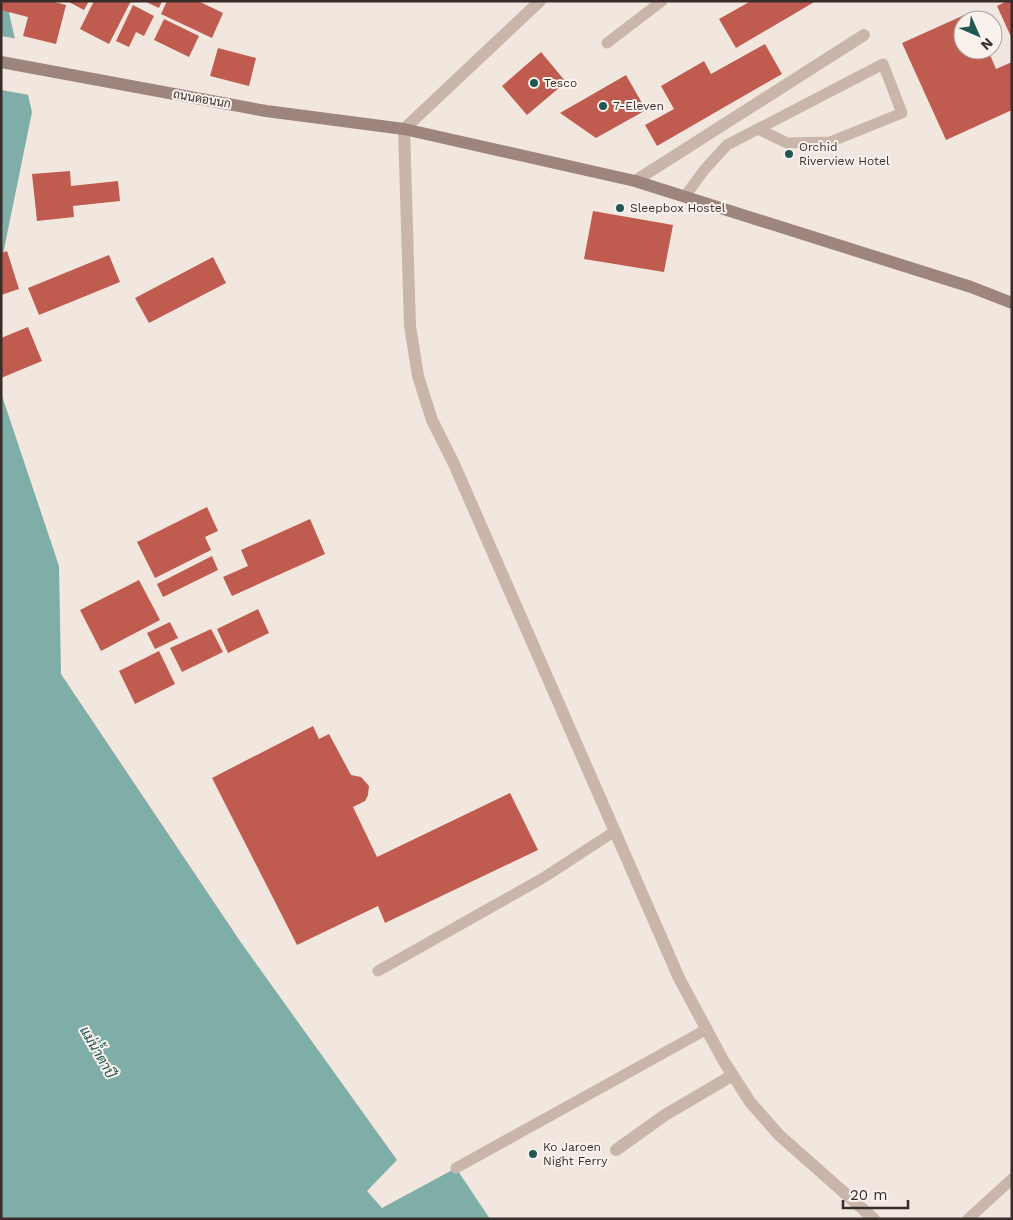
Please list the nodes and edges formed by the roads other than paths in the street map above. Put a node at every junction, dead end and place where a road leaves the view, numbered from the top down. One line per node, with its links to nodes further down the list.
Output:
1 (540, 1): 7 (street)
2 (662, 1): 4 (lane)
3 (864, 35): 8 (street)
4 (606, 43)
5 (1, 62): 7 (main road, ถนนดอนนก)
6 (758, 129): 6 (lane); 9 (lane)
7 (404, 130): 8 (main road, ถนนดอนนก); 11 (street)
8 (635, 181): 9 (main road, ถนนดอนนก)
9 (685, 196): 10 (main road, ถนนดอนนก)
10 (1012, 302)
11 (615, 831): 12 (lane); 13 (street)
12 (378, 971)
13 (707, 1029): 14 (street); 16 (lane)
14 (733, 1075): 15 (street); 18 (street)
15 (616, 1150)
16 (456, 1168)
17 (1012, 1179): 19 (lane)
18 (867, 1217)
19 (968, 1219)

